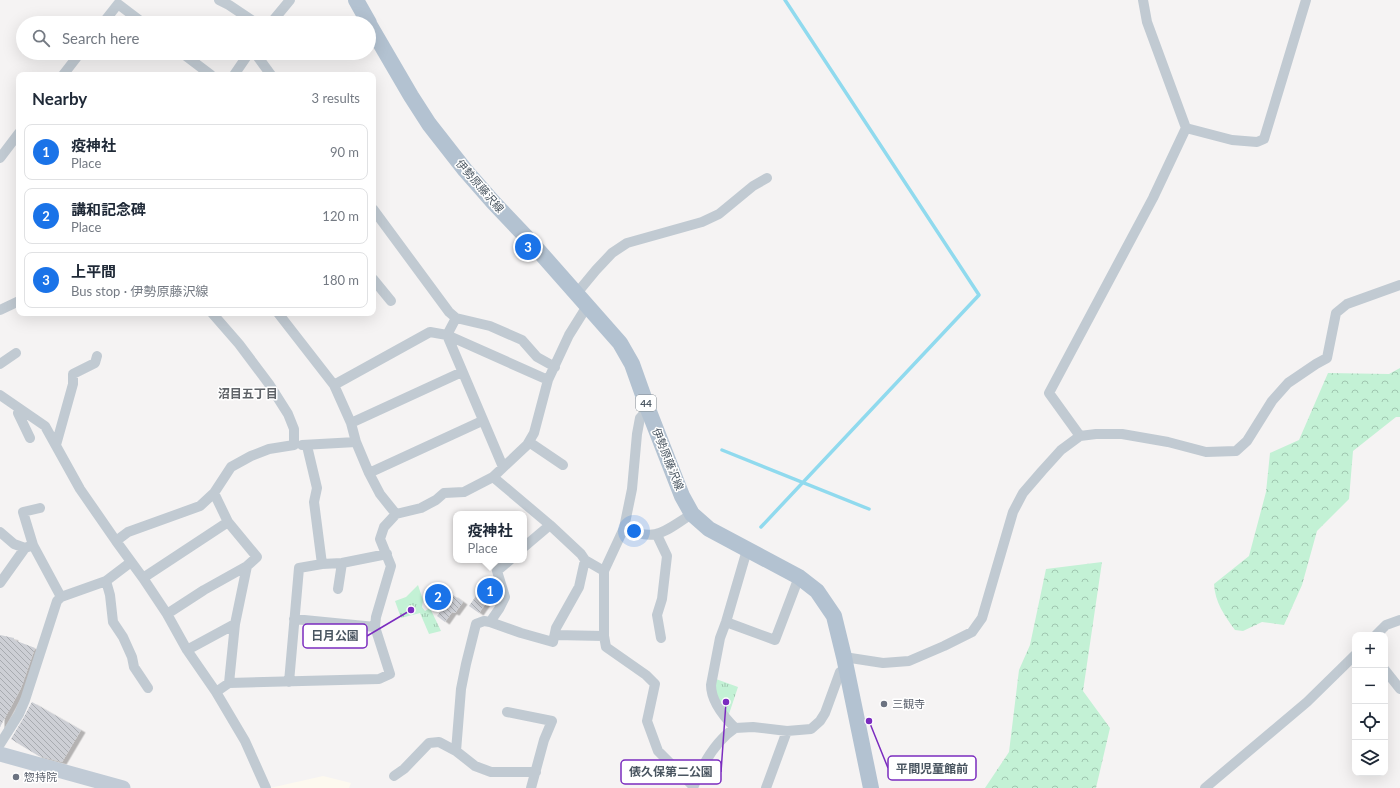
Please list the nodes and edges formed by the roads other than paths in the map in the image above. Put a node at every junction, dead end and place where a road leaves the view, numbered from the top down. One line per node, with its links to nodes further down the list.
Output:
1 (219, 0): 9 (street)
2 (290, 0): 10 (street)
3 (356, 0): 11 (main road, 伊勢原藤沢線 / 44)
4 (1144, 0): 21 (street)
5 (1306, 0): 21 (street)
6 (119, 2): 7 (street); 8 (street)
7 (108, 16)
8 (135, 16)
9 (246, 16)
10 (277, 16)
11 (365, 16)
12 (376, 35): 28 (main road, 伊勢原藤沢線 / 44)
13 (75, 60): 17 (street)
14 (191, 60): 18 (street)
15 (244, 60): 19 (street)
16 (260, 60): 20 (street)
17 (65, 72)
18 (207, 72)
19 (236, 72)
20 (269, 72)
21 (1186, 128): 49 (street)
22 (16, 137): 23 (street)
23 (0, 158)
24 (767, 178): 28 (street)
25 (376, 213): 35 (street)
26 (376, 283): 29 (street)
27 (1400, 285): 49 (street)
28 (577, 293): 31 (main road, 伊勢原藤沢線 / 44)
29 (391, 301)
30 (16, 302): 32 (street)
31 (589, 306): 40 (street); 46 (main road, 伊勢原藤沢線 / 44)
32 (0, 310)
33 (215, 316): 54 (street)
34 (280, 316): 43 (street)
35 (456, 318): 36 (street); 40 (street)
36 (447, 335): 41 (street); 42 (street); 43 (street)
37 (16, 353): 39 (street)
38 (97, 356): 53 (street)
39 (6, 364)
40 (555, 367): 42 (street)
41 (462, 372): 47 (street); 48 (street)
42 (548, 380): 52 (street)
43 (334, 385): 48 (street)
44 (0, 395): 45 (street)
45 (20, 409): 50 (street); 53 (street)
46 (648, 409): 63 (main road, 伊勢原藤沢線 / 44); 66 (street)
47 (482, 420): 57 (street); 58 (street)
48 (351, 423): 51 (street)
49 (1080, 436): 100 (street)
50 (30, 438)
51 (356, 442): 55 (street); 58 (street)
52 (529, 442): 56 (street); 57 (street)
53 (56, 445): 69 (street)
54 (294, 445): 55 (street); 60 (street)
55 (307, 446): 78 (street)
56 (563, 465)
57 (503, 467): 59 (street)
58 (369, 473): 62 (street)
59 (493, 476): 62 (street); 65 (street)
60 (214, 493): 64 (street); 69 (street)
61 (40, 508): 71 (street)
62 (396, 514): 73 (street)
63 (692, 514): 68 (street); 72 (main road, 伊勢原藤沢線 / 44)
64 (228, 522): 79 (street); 82 (street)
65 (550, 525): 70 (street); 74 (street)
66 (624, 528): 68 (street); 80 (street)
67 (0, 532): 71 (street)
68 (657, 535): 94 (street)
69 (116, 541): 75 (street)
70 (527, 545)
71 (29, 546): 84 (street); 86 (street)
72 (747, 550): 81 (main road, 伊勢原藤沢線 / 44); 91 (street)
73 (387, 554): 76 (street); 93 (street)
74 (585, 560): 80 (street); 96 (street)
75 (132, 562): 82 (street); 83 (street)
76 (342, 563): 78 (street); 85 (street)
77 (506, 563): 90 (street)
78 (322, 564): 88 (street)
79 (247, 566): 87 (street); 92 (street)
80 (604, 571): 97 (street)
81 (799, 577): 91 (street); 100 (main road, 伊勢原藤沢線 / 44)
82 (143, 578): 87 (street)
83 (106, 582): 86 (street); 104 (street)
84 (0, 584)
85 (338, 589)
86 (61, 597): 110 (street)
87 (167, 614): 98 (street)
88 (294, 619): 93 (street); 102 (street)
89 (1400, 620): 95 (street)
90 (490, 622): 96 (street); 111 (street)
91 (726, 622): 108 (street)
92 (235, 624): 98 (street); 103 (street)
93 (375, 627): 102 (street)
94 (670, 629)
95 (1379, 632)
96 (555, 634): 97 (street)
97 (604, 636): 116 (street)
98 (187, 650): 106 (street)
99 (1352, 658): 122 (street)
100 (845, 663): 109 (street); 121 (main road, 伊勢原藤沢線 / 44)
101 (1388, 674): 105 (street)
102 (289, 682): 103 (street)
103 (229, 684): 106 (street)
104 (148, 688)
105 (1400, 689)
106 (216, 692): 118 (street)
107 (507, 712): 113 (street)
108 (734, 728): 109 (street); 116 (street)
109 (787, 731): 120 (street)
110 (0, 744)
111 (456, 750): 113 (street); 114 (street)
112 (0, 754): 115 (street)
113 (536, 772): 119 (street)
114 (394, 776)
115 (97, 784): 117 (street)
116 (693, 787)
117 (124, 788)
118 (266, 788)
119 (531, 788)
120 (766, 788)
121 (870, 788)
122 (1205, 788)

